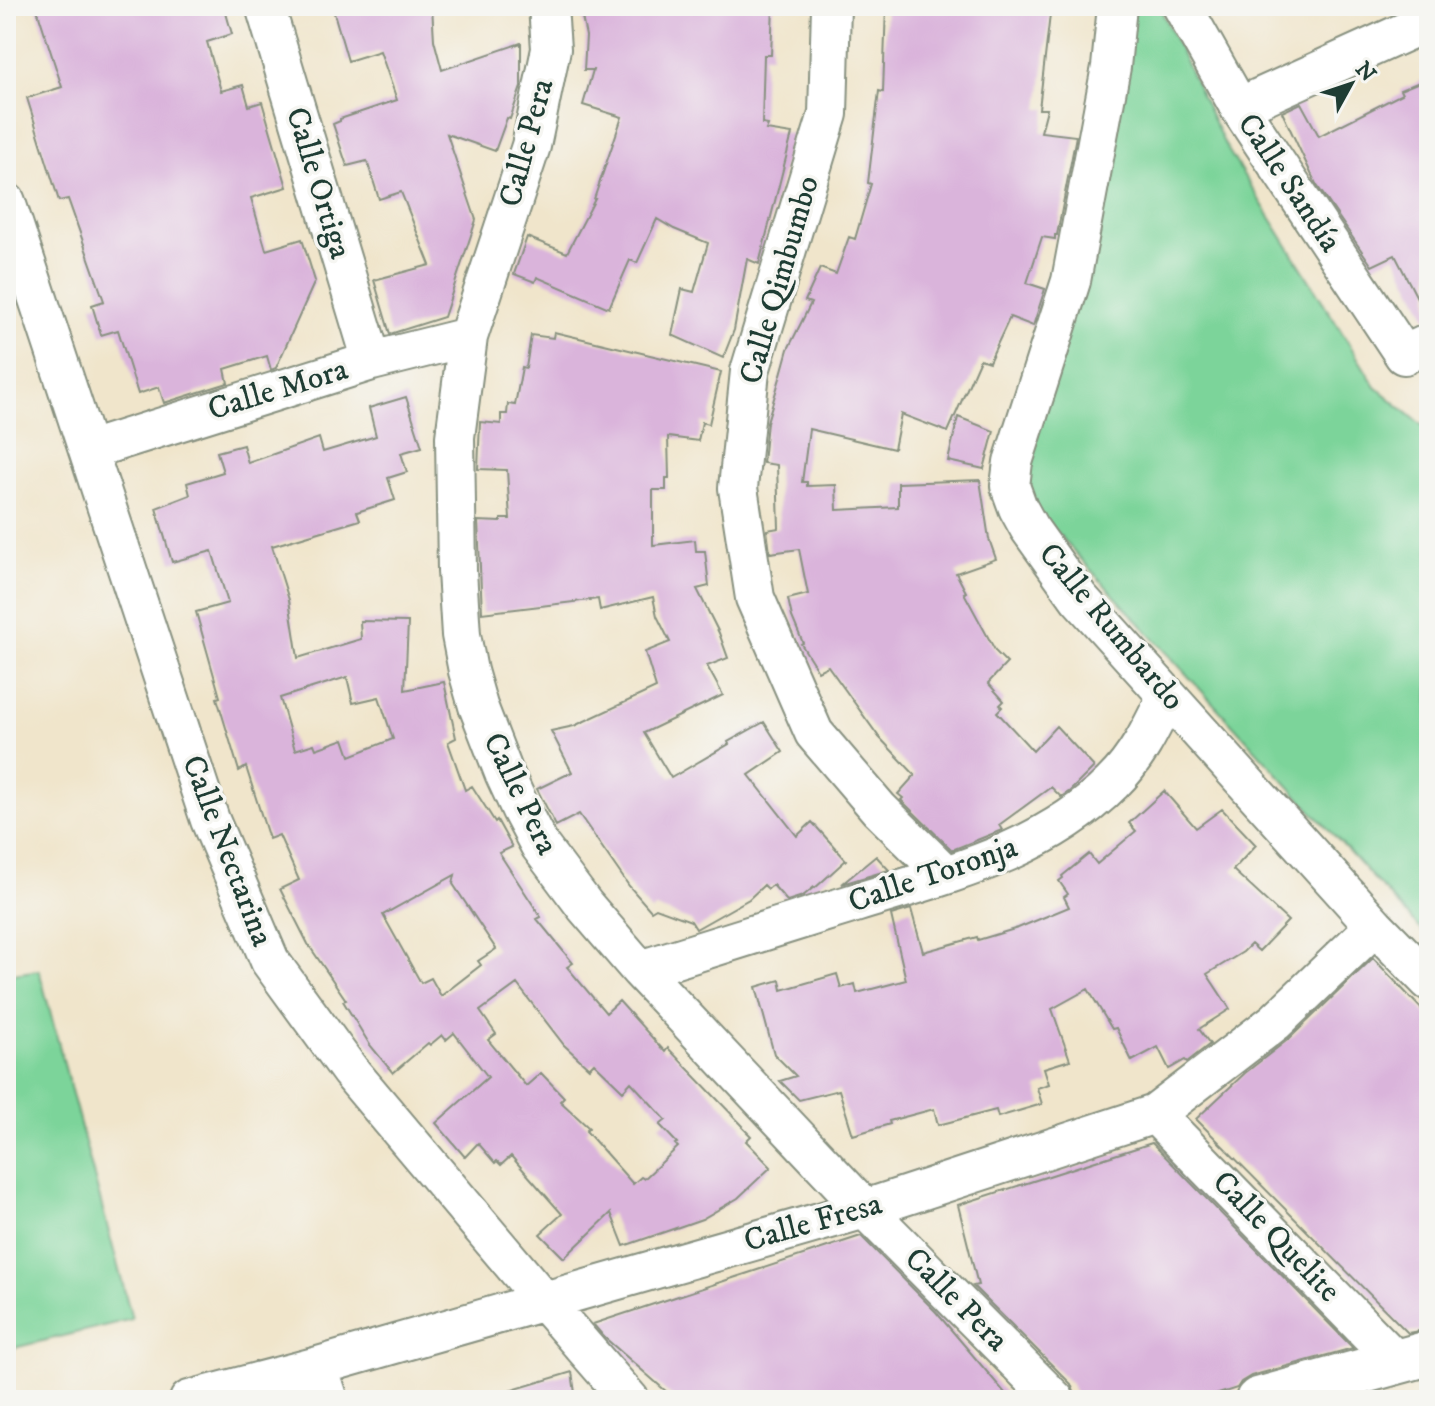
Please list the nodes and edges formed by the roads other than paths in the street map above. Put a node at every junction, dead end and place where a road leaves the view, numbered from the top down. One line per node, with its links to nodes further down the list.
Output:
1 (265, 6): 13 (street, Calle Ortiga)
2 (548, 6): 11 (street, Calle Pera)
3 (831, 6): 16 (street, Calle Qimbumbo)
4 (1117, 6): 15 (street, Calle Rumbardo)
5 (1182, 6): 7 (street, Calle Sandía)
6 (1429, 21): 7 (street)
7 (1239, 107): 12 (street, Calle Sandía)
8 (6, 202): 9 (street, Calle Nectarina)
9 (21, 251): 10 (street); 14 (street, Calle Nectarina)
10 (6, 301)
11 (468, 337): 13 (street, Calle Mora); 18 (street, Calle Pera)
12 (1417, 349)
13 (372, 361): 14 (street, Calle Mora)
14 (89, 450): 22 (street, Calle Nectarina)
15 (1167, 696): 16 (street, Calle Toronja); 17 (street, Calle Rumbardo)
16 (945, 874): 18 (street, Calle Toronja)
17 (1375, 926): 19 (street, Calle Rumbardo); 20 (street, Calle Fresa)
18 (640, 970): 21 (street, Calle Pera)
19 (1429, 981)
20 (1155, 1114): 21 (street, Calle Fresa); 23 (street, Calle Quelite)
21 (865, 1209): 22 (street, Calle Fresa); 27 (street, Calle Pera)
22 (543, 1300): 24 (street, Calle Fresa); 26 (street, Calle Nectarina)
23 (1413, 1357): 28 (main road)
24 (324, 1383): 25 (street, Calle Fresa)
25 (189, 1400)
26 (630, 1400)
27 (1055, 1400)
28 (1258, 1400)

